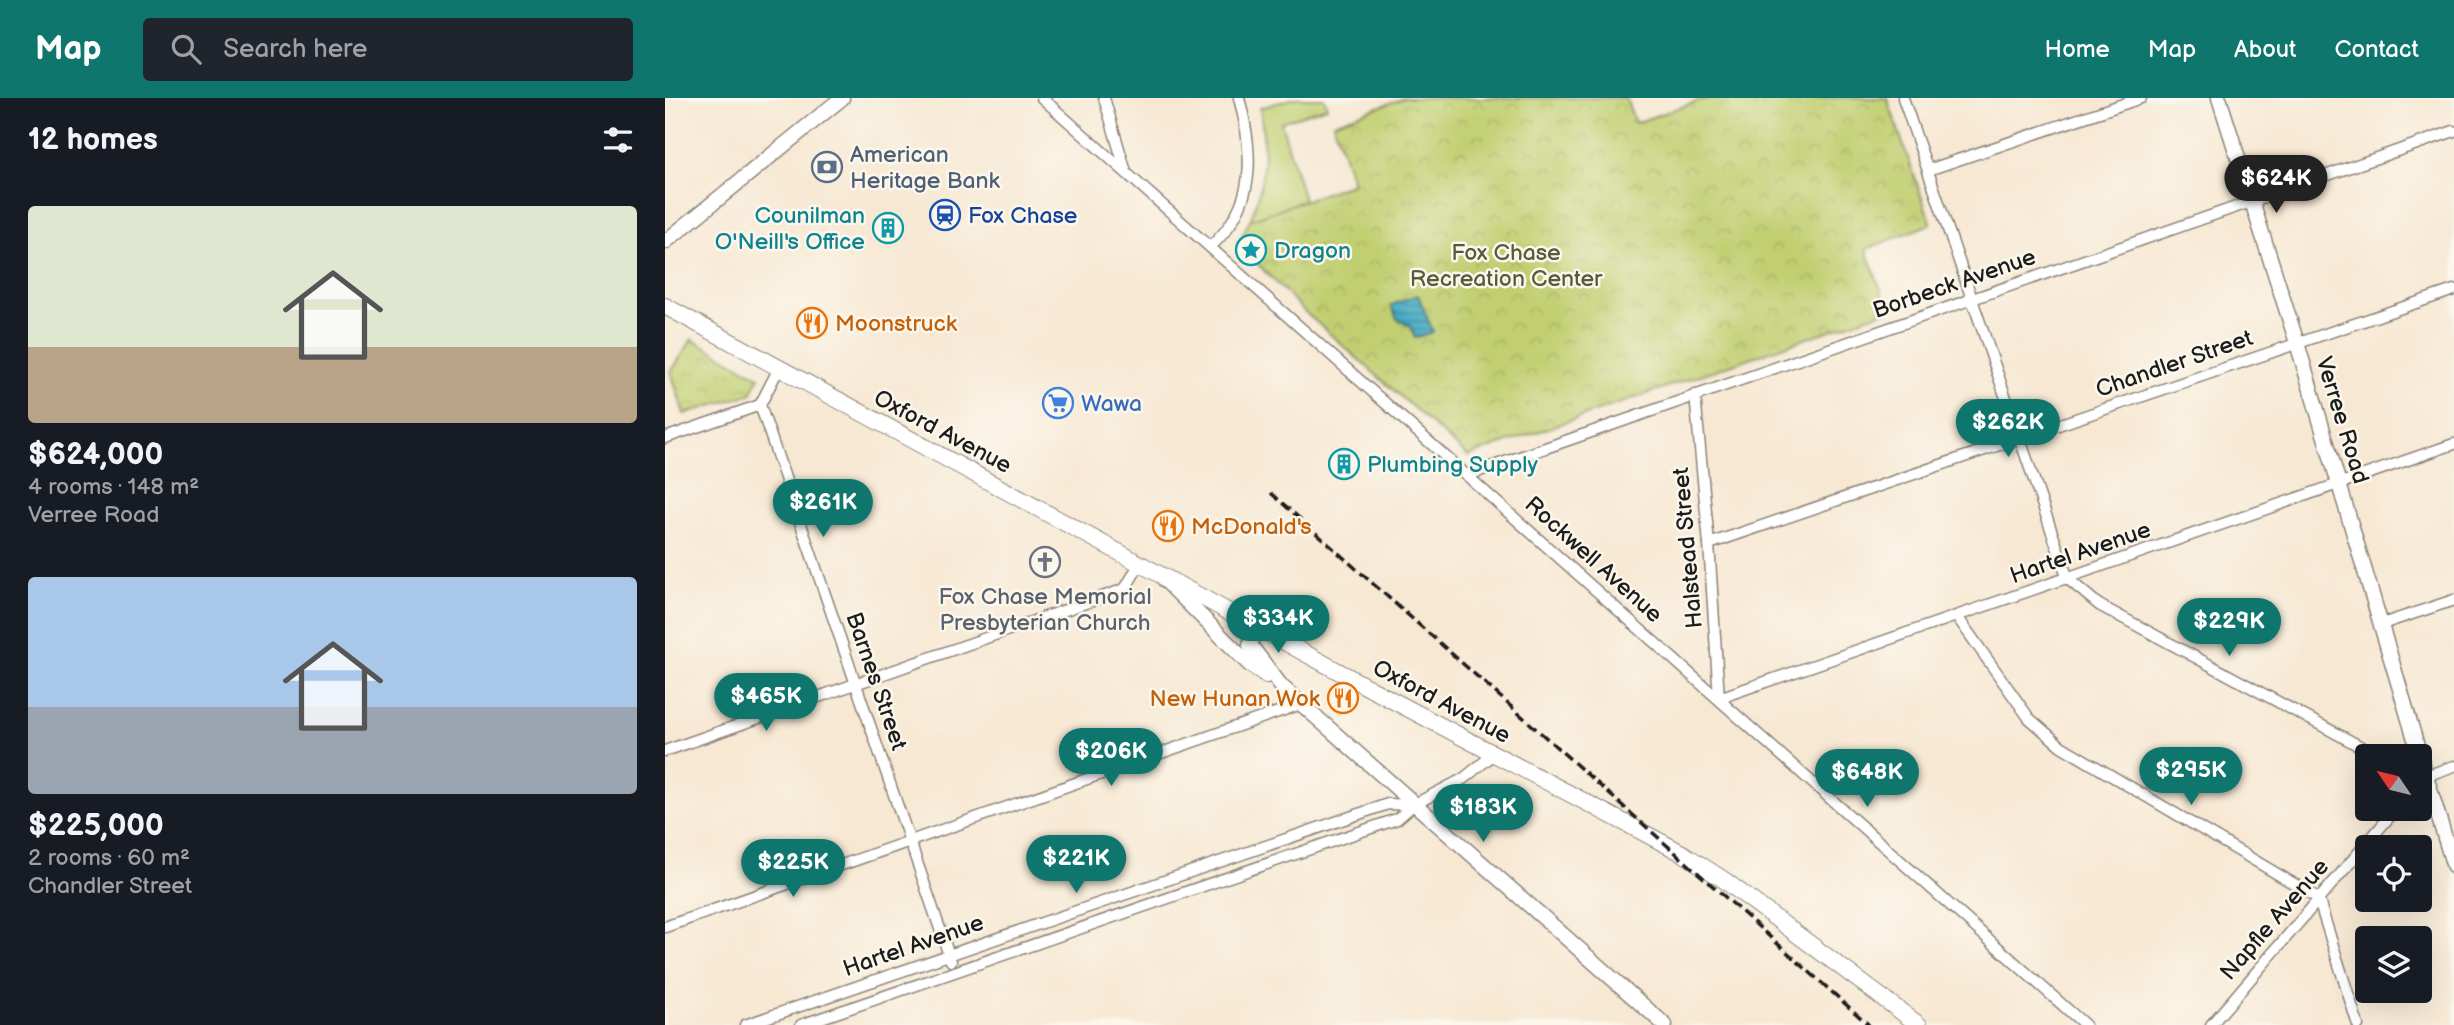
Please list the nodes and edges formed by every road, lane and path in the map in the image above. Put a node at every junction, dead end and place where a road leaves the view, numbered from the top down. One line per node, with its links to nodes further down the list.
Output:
1 (842, 98): 12 (main road)
2 (1042, 98): 10 (street, Rockwell Avenue)
3 (1104, 98): 10 (street)
4 (1239, 98): 13 (street)
5 (1903, 98): 9 (street)
6 (2141, 98): 9 (street)
7 (2219, 98): 11 (main road, Verree Road)
8 (2454, 131): 11 (street, Borbeck Avenue)
9 (1928, 170): 15 (street)
10 (1126, 172): 13 (street, Rockwell Avenue)
11 (2253, 201): 15 (street, Borbeck Avenue); 17 (main road, Verree Road)
12 (665, 242)
13 (1210, 247): 24 (street, Rockwell Avenue)
14 (2454, 290): 17 (street, Chandler Street)
15 (1972, 298): 19 (street, Borbeck Avenue); 22 (street)
16 (665, 306): 18 (main road, Oxford Avenue)
17 (2297, 343): 22 (street, Chandler Street); 25 (main road, Verree Road)
18 (779, 368): 20 (street); 27 (main road, Oxford Avenue)
19 (1695, 395): 24 (street, Borbeck Avenue); 26 (street, Halstead Street)
20 (760, 405): 21 (street); 34 (street, Barnes Street)
21 (665, 438)
22 (2022, 438): 26 (street, Chandler Street); 29 (street)
23 (2454, 444): 25 (street, Hartel Avenue)
24 (1468, 475): 36 (street, Rockwell Avenue)
25 (2338, 484): 29 (street, Hartel Avenue); 32 (main road, Verree Road)
26 (1710, 544): 36 (street, Halstead Street)
27 (1140, 563): 28 (main road, Oxford Avenue); 34 (street)
28 (1159, 573): 33 (main road, Oxford Avenue); 35 (main road)
29 (2068, 579): 31 (street, Hartel Avenue); 38 (street)
30 (2454, 600): 32 (street)
31 (1958, 618): 36 (street, Hartel Avenue); 49 (street)
32 (2382, 624): 39 (main road, Verree Road)
33 (1256, 627): 35 (main road); 41 (main road, Oxford Avenue)
34 (857, 684): 40 (street); 47 (street, Barnes Street)
35 (1281, 686): 37 (main road)
36 (1719, 698): 57 (street, Rockwell Avenue)
37 (1301, 704): 44 (main road); 47 (street)
38 (2356, 744)
39 (2417, 744)
40 (665, 751)
41 (1494, 754): 44 (street, Hartel Avenue); 56 (main road, Oxford Avenue)
42 (2454, 766): 43 (street)
43 (2433, 773)
44 (1413, 805): 51 (street, Hartel Avenue); 52 (street, Hartel Avenue); 55 (main road)
45 (2433, 808): 48 (main road, Verree Road)
46 (2386, 821): 49 (street, Napfle Avenue)
47 (910, 842): 50 (street); 51 (street, Barnes Street)
48 (2454, 867)
49 (2318, 898): 58 (street, Napfle Avenue); 59 (street)
50 (665, 927)
51 (949, 956): 52 (street, Barnes Street); 53 (street, Hartel Avenue)
52 (954, 970): 54 (street, Hartel Avenue)
53 (745, 1025)
54 (801, 1025)
55 (1664, 1025)
56 (1919, 1025)
57 (2085, 1025)
58 (2211, 1025)
59 (2358, 1025)

